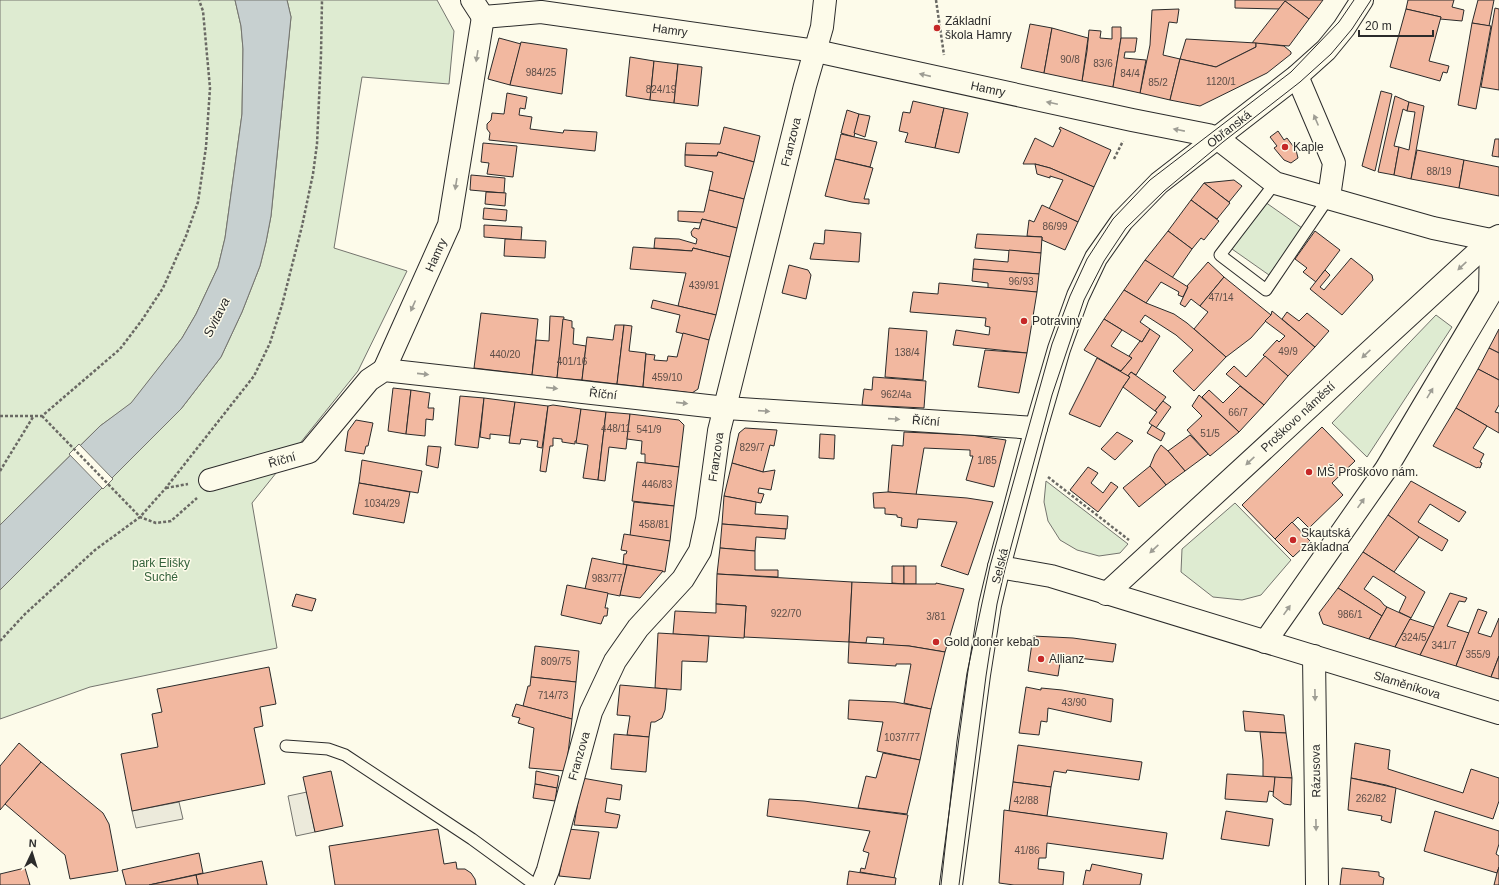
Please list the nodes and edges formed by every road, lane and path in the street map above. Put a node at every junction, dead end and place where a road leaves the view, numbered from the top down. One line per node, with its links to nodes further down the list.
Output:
1 (199, 0): 19 (path)
2 (322, 0): 24 (path)
3 (825, 0): 7 (street, Franzova)
4 (936, 0): 9 (path)
5 (1362, 0): 8 (street, Obřanská)
6 (477, 9): 7 (street, Hamry); 15 (street, Hamry, one-way to 15)
7 (816, 51): 9 (street, Hamry, one-way to 7); 16 (street, Franzova)
8 (1297, 76): 10 (street, Obřanská); 12 (street, one-way to 8)
9 (942, 79): 10 (street, Hamry, one-way to 9)
10 (1217, 138): 11 (street); 14 (street, Obřanská)
11 (1275, 183): 12 (street); 12 (lane)
12 (1329, 197): 13 (street)
13 (1495, 238): 27 (street, Proškovo náměstí, one-way to 27); 29 (street, one-way to 13)
14 (1096, 258): 20 (street, Selská)
15 (384, 370): 16 (street, Říční, one-way to 16); 23 (street, Říční)
16 (726, 408): 20 (street, Říční, one-way to 20); 34 (street, Franzova)
17 (0, 416): 18 (path)
18 (33, 416): 19 (path); 21 (path)
19 (42, 416): 24 (path)
20 (1036, 428): 26 (street, Selská)
21 (0, 471)
22 (1042, 474): 25 (path)
23 (210, 480): 24 (path)
24 (140, 517): 28 (path)
25 (1134, 544)
26 (999, 567): 27 (street); 35 (street, Selská)
27 (1106, 594): 29 (street)
28 (0, 641)
29 (1265, 642): 30 (street)
30 (1314, 656): 31 (street, Slaměníkova); 36 (street, Rázusova, one-way to 36)
31 (1499, 713)
32 (286, 746): 33 (lane)
33 (535, 885)
34 (542, 885)
35 (951, 885)
36 (1317, 885)

